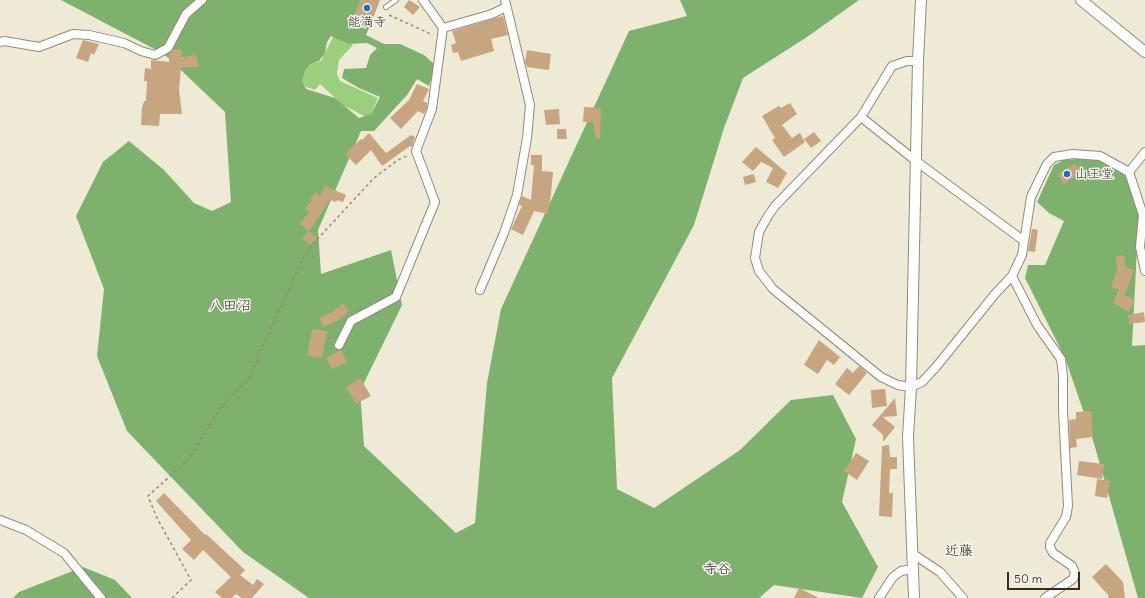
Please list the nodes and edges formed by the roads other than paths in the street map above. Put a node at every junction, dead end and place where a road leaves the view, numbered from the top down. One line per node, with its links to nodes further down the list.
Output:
1 (202, 0): 9 (street)
2 (396, 0): 7 (lane)
3 (423, 0): 8 (street)
4 (921, 0): 11 (street)
5 (1081, 0): 10 (street)
6 (505, 3): 8 (street); 19 (street)
7 (386, 7)
8 (443, 28): 20 (street)
9 (0, 42)
10 (1145, 52)
11 (918, 61): 12 (street); 14 (street)
12 (862, 117): 14 (street); 21 (street)
13 (1145, 152): 15 (street)
14 (916, 161): 16 (street); 21 (street)
15 (1129, 172): 16 (street); 17 (street)
16 (1024, 242): 18 (street)
17 (1145, 271)
18 (1012, 276): 21 (street); 29 (street)
19 (480, 290)
20 (339, 345)
21 (911, 387): 23 (street)
22 (0, 520): 25 (street)
23 (913, 554): 24 (street); 28 (street)
24 (913, 569): 26 (street); 27 (street)
25 (101, 598)
26 (879, 598)
27 (914, 598)
28 (963, 598)
29 (1045, 598)

